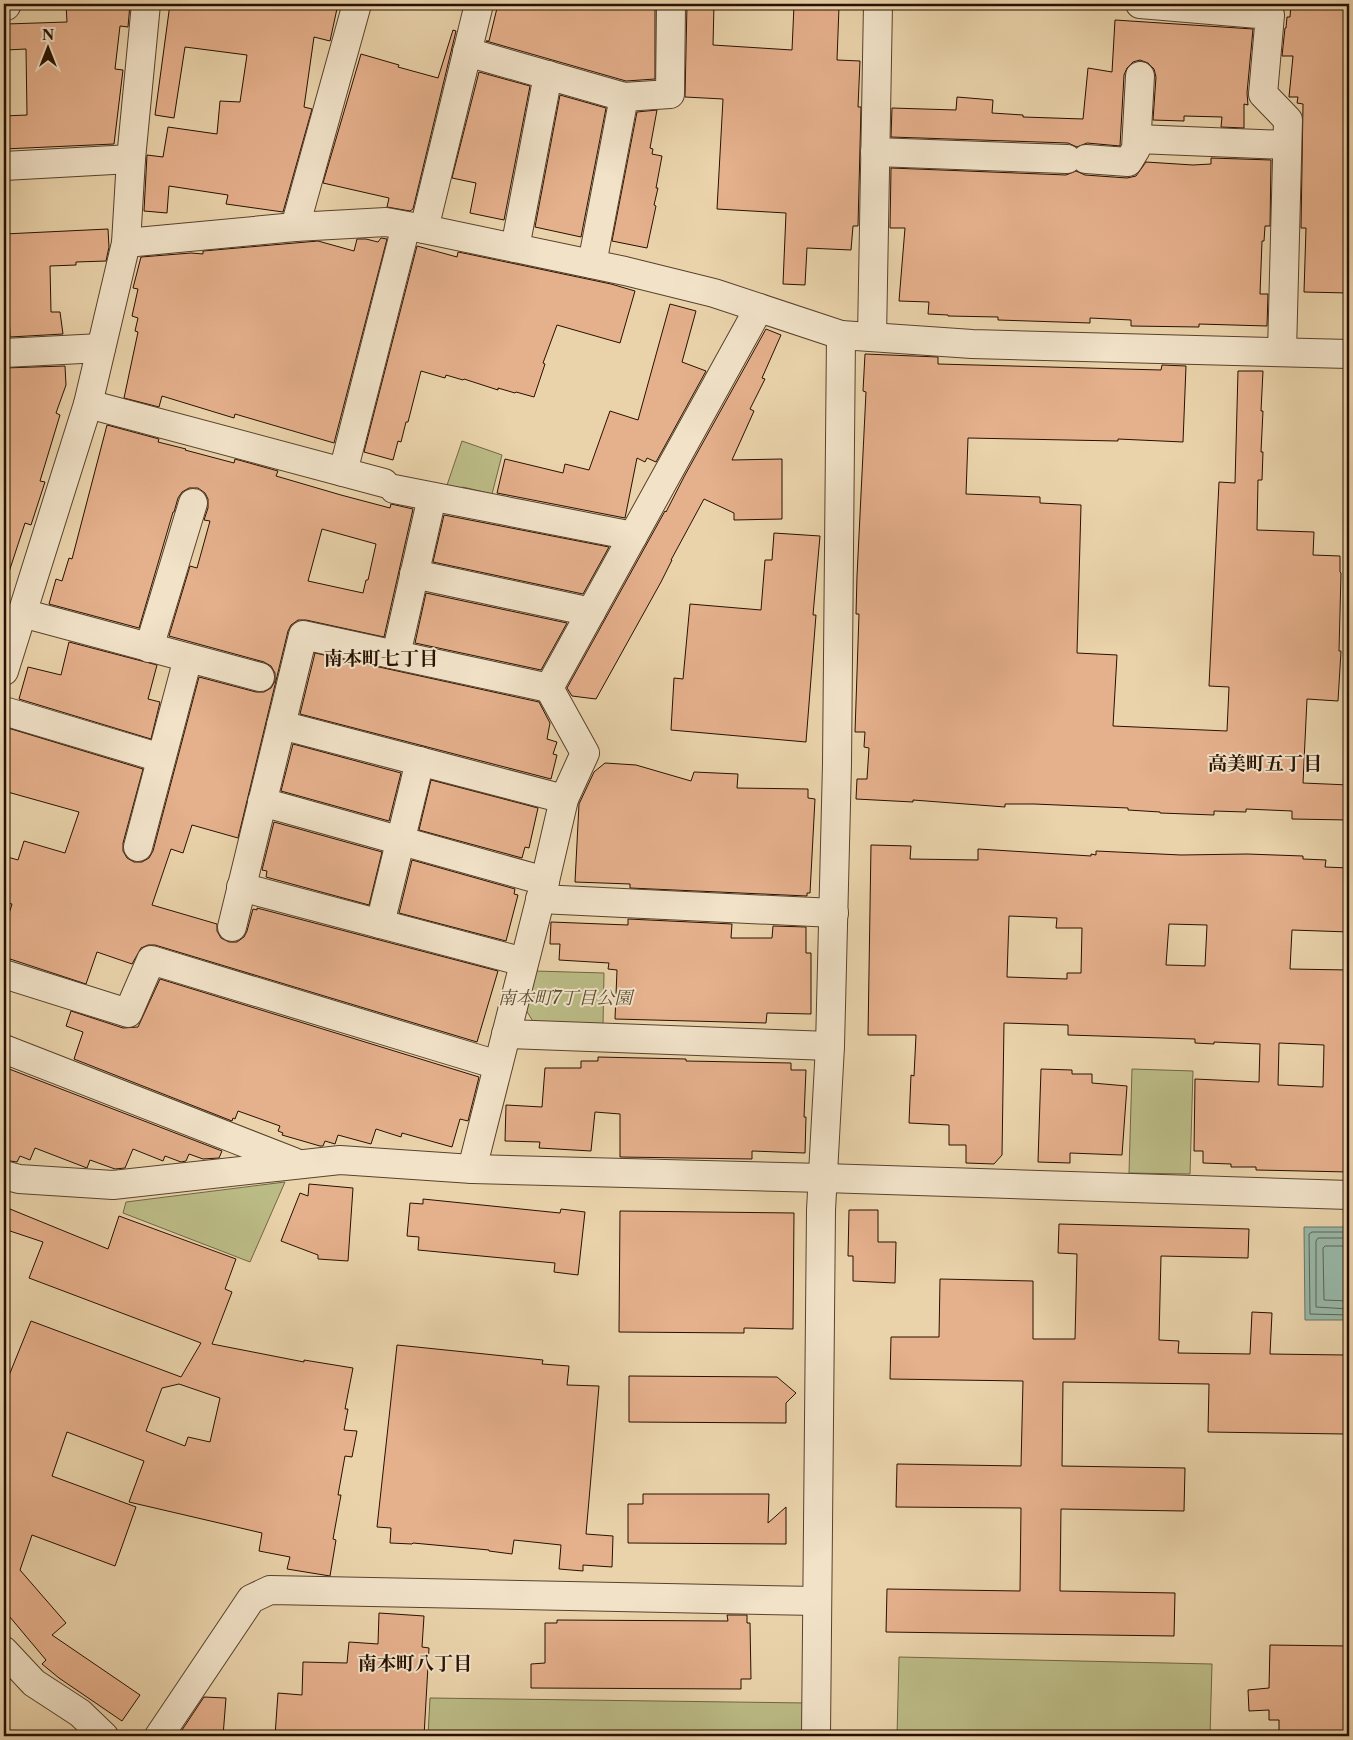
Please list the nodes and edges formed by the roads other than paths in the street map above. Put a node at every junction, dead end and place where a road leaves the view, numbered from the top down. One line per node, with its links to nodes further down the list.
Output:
1 (146, 4): 14 (street)
2 (357, 4): 16 (street)
3 (479, 4): 7 (street)
4 (672, 4): 10 (street)
5 (878, 4): 13 (street)
6 (1140, 4): 12 (street)
7 (467, 52): 8 (street); 17 (street)
8 (548, 75): 10 (street); 19 (street)
9 (1140, 76): 11 (street)
10 (624, 96): 20 (street)
11 (1137, 139): 12 (street); 13 (street)
12 (1287, 145): 26 (street)
13 (875, 152): 23 (street)
14 (131, 159): 15 (street); 18 (street)
15 (4, 166)
16 (295, 227): 17 (street); 18 (street)
17 (415, 228): 19 (street); 29 (street)
18 (126, 243): 24 (street)
19 (515, 248): 20 (street)
20 (592, 264): 21 (street)
21 (759, 308): 22 (street); 32 (street)
22 (841, 334): 23 (street); 52 (street)
23 (872, 337): 26 (street)
24 (102, 348): 25 (street); 28 (street)
25 (4, 352)
26 (1282, 352): 27 (street)
27 (1349, 354)
28 (88, 404): 29 (street); 35 (street)
29 (343, 472): 30 (street)
30 (432, 497): 32 (street); 33 (street)
31 (193, 503): 36 (street)
32 (634, 536): 34 (street)
33 (414, 574): 34 (street); 37 (street)
34 (591, 612): 41 (street)
35 (22, 613): 36 (street); 39 (street)
36 (149, 648): 38 (street)
37 (396, 655): 41 (street); 43 (street)
38 (188, 658): 40 (street); 44 (street)
39 (4, 671)
40 (260, 678)
41 (549, 688): 46 (street)
42 (4, 711): 44 (street)
43 (280, 725): 45 (street); 47 (street)
44 (162, 758): 49 (street)
45 (420, 762): 46 (street); 48 (street)
46 (564, 799): 51 (street)
47 (262, 802): 48 (street); 50 (street)
48 (401, 841): 51 (street); 53 (street)
49 (138, 847)
50 (241, 887): 53 (street); 54 (street)
51 (543, 890): 52 (street); 55 (street)
52 (834, 913): 58 (street)
53 (380, 924): 55 (street)
54 (232, 927)
55 (524, 962): 57 (street)
56 (4, 974): 60 (street)
57 (506, 1034): 58 (street); 60 (street)
58 (830, 1046): 64 (street)
59 (4, 1049): 61 (street)
60 (498, 1065): 62 (street)
61 (298, 1164): 62 (street); 63 (street)
62 (472, 1169): 64 (street)
63 (4, 1175)
64 (824, 1178): 65 (street); 66 (street)
65 (1349, 1196)
66 (817, 1600): 69 (street); 70 (street)
67 (4, 1651): 68 (street)
68 (104, 1736)
69 (159, 1736)
70 (816, 1736)

